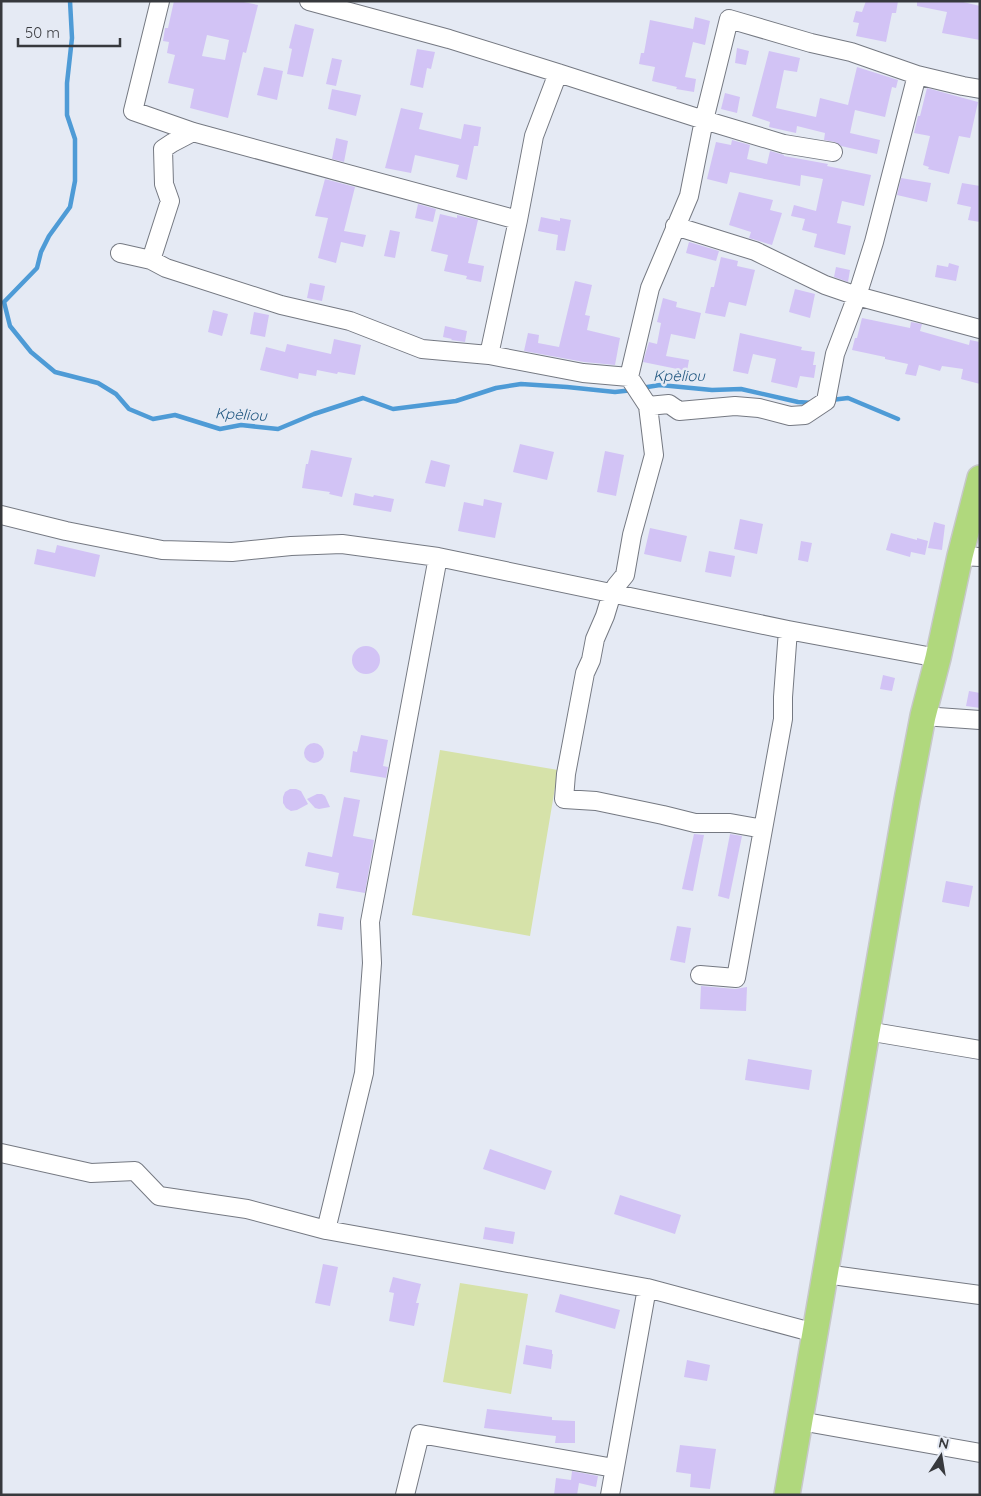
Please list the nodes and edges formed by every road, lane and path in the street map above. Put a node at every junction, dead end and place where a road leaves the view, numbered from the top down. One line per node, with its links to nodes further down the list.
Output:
1 (160, 1): 7 (street)
2 (309, 1): 3 (street)
3 (558, 73): 6 (street); 9 (street)
4 (917, 75): 5 (street); 6 (street); 13 (street)
5 (980, 88)
6 (704, 120): 8 (street); 10 (street)
7 (193, 132): 9 (street); 12 (street)
8 (833, 152)
9 (518, 220): 15 (street)
10 (675, 226): 13 (street); 16 (street)
11 (120, 253): 12 (street)
12 (151, 260): 15 (street)
13 (857, 296): 14 (street); 17 (street)
14 (980, 330)
15 (489, 355): 16 (street)
16 (631, 380): 17 (street)
17 (646, 402): 22 (street)
18 (980, 478): 20 (highway)
19 (1, 515): 21 (street)
20 (970, 556): 24 (highway)
21 (438, 557): 22 (street); 32 (street)
22 (612, 593): 23 (street); 27 (street)
23 (788, 630): 24 (street); 27 (street)
24 (938, 658): 25 (highway)
25 (922, 716): 26 (street); 29 (highway)
26 (980, 720)
27 (763, 829): 28 (street)
28 (700, 975)
29 (867, 1031): 30 (street); 33 (highway)
30 (980, 1050)
31 (1, 1153): 32 (street)
32 (326, 1230): 34 (street)
33 (825, 1274): 35 (street); 36 (highway)
34 (648, 1288): 36 (street); 39 (street)
35 (980, 1295)
36 (815, 1333): 37 (highway)
37 (800, 1421): 38 (street); 42 (highway)
38 (980, 1453)
39 (614, 1468): 40 (street); 41 (street)
40 (404, 1495)
41 (610, 1495)
42 (787, 1495)

